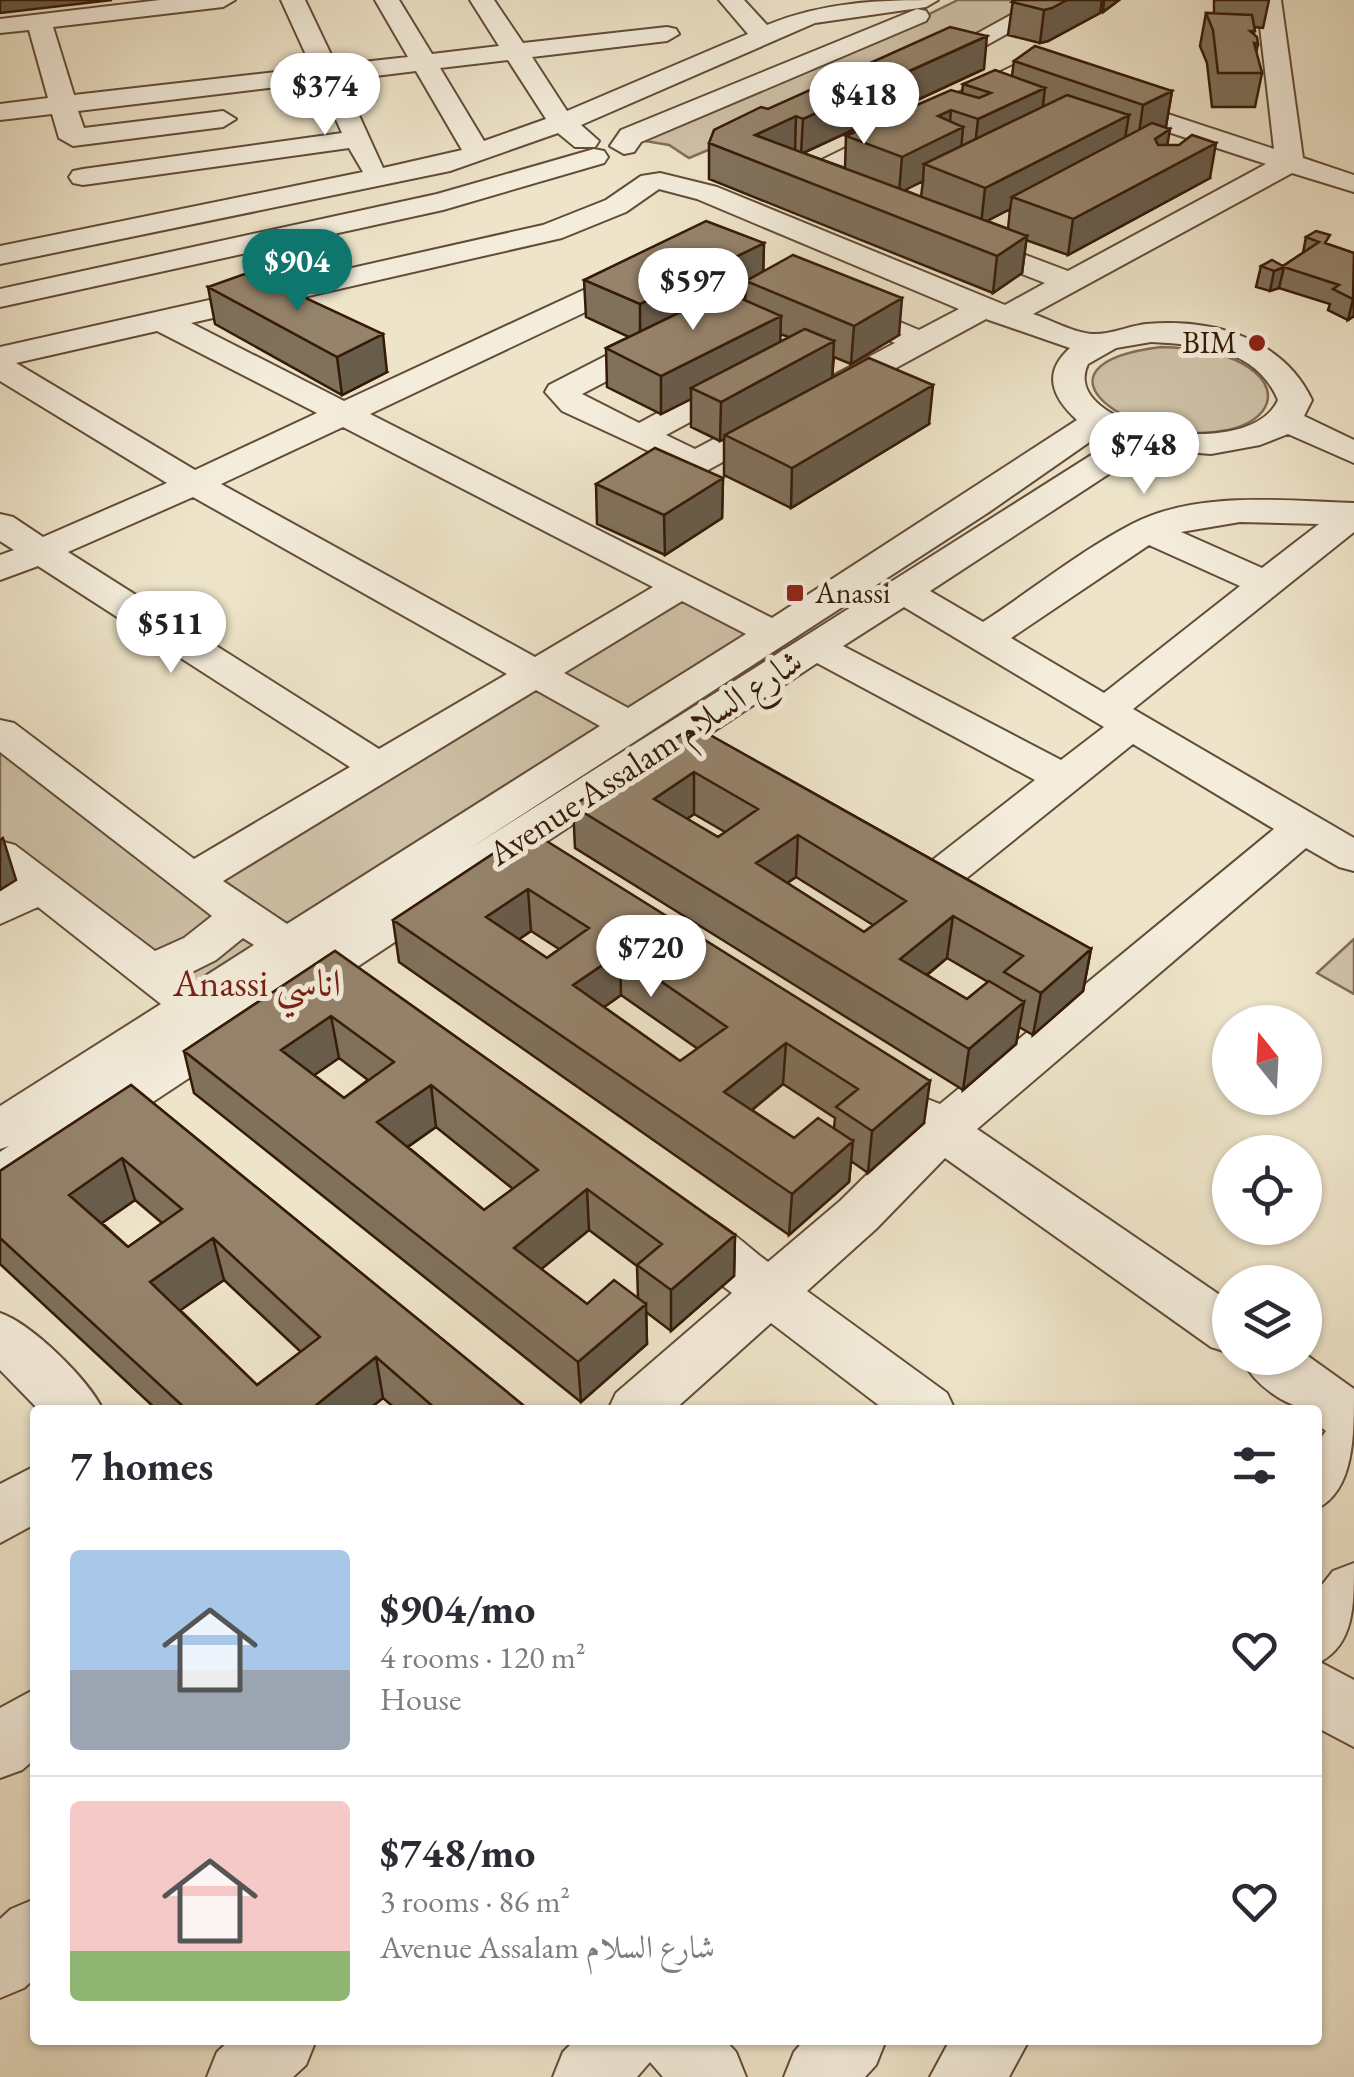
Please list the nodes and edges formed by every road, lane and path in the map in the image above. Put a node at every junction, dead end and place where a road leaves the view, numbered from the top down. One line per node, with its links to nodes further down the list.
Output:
1 (223, 0): 14 (street)
2 (292, 0): 23 (street)
3 (387, 0): 21 (street)
4 (482, 0): 15 (street)
5 (731, 0): 18 (street)
6 (926, 0): 10 (street)
7 (952, 0): 13 (street)
8 (1056, 0): 20 (street)
9 (1268, 0): 36 (street)
10 (858, 7): 13 (street); 18 (street)
11 (644, 8): 17 (street)
12 (535, 21): 15 (street)
13 (906, 21): 34 (street)
14 (39, 22): 16 (street); 27 (street)
15 (498, 25): 19 (street)
16 (0, 26)
17 (668, 34): 19 (street); 22 (street)
18 (764, 37): 22 (street)
19 (516, 51): 21 (street); 31 (street)
20 (957, 54): 24 (street); 25 (street)
21 (424, 61): 23 (street); 35 (street)
22 (696, 64): 31 (street)
23 (326, 73): 27 (street); 33 (street)
24 (898, 80)
25 (977, 93): 28 (street); 43 (street)
26 (1090, 97): 36 (street)
27 (64, 105): 29 (street); 32 (street)
28 (1011, 105)
29 (0, 112)
30 (244, 116): 32 (street)
31 (562, 123): 34 (street); 35 (street)
32 (72, 138): 39 (street)
33 (357, 140): 39 (street); 40 (street)
34 (603, 149): 37 (street); 51 (street)
35 (478, 154): 40 (street)
36 (1290, 163): 41 (street); 42 (street)
37 (672, 167): 52 (street); 54 (street)
38 (1209, 175): 42 (street)
39 (83, 177): 46 (street)
40 (377, 178): 46 (street)
41 (1354, 184)
42 (1244, 188): 50 (street)
43 (857, 199)
44 (998, 223): 47 (street)
45 (932, 229): 47 (street)
46 (98, 236): 48 (street)
47 (962, 241): 50 (street)
48 (0, 255)
49 (678, 258): 56 (street)
50 (1070, 282): 54 (street)
51 (0, 298)
52 (263, 298): 55 (street); 57 (street)
53 (816, 298): 59 (street)
54 (996, 312): 59 (street); 60 (street)
55 (297, 316)
56 (544, 319): 61 (street); 66 (street)
57 (162, 321): 62 (street); 67 (street)
58 (694, 324): 61 (street)
59 (921, 342): 71 (street)
60 (1094, 346): 68 (street); 69 (street)
61 (626, 356): 71 (street)
62 (0, 357)
63 (382, 360): 66 (street)
64 (777, 362): 71 (street)
65 (0, 367): 74 (street)
66 (416, 378): 67 (street)
67 (341, 412): 74 (street); 77 (street)
68 (1098, 420): 70 (street); 85 (street, Avenue Assalam شارع السلام)
69 (1284, 420): 70 (street); 72 (street)
70 (1140, 436): 84 (street, Avenue Assalam شارع السلام)
71 (655, 444): 73 (street)
72 (1354, 453)
73 (635, 472)
74 (196, 483): 80 (street); 88 (street)
75 (583, 500): 77 (street)
76 (1354, 514): 79 (street); 82 (street)
77 (549, 518): 83 (street)
78 (0, 526): 80 (street)
79 (1147, 530): 82 (street); 86 (street)
80 (39, 551): 81 (street); 92 (street)
81 (0, 569)
82 (1266, 584): 89 (street)
83 (681, 586): 85 (street); 88 (street)
84 (905, 592): 86 (street); 87 (street, Avenue Assalam شارع السلام)
85 (773, 633): 91 (street, Avenue Assalam شارع السلام)
86 (983, 638): 89 (street)
87 (816, 647): 91 (street, Avenue Assalam شارع السلام); 93 (street)
88 (541, 673): 91 (street); 92 (street)
89 (1118, 719): 93 (street); 94 (street)
90 (0, 732): 97 (street)
91 (662, 744): 102 (street, Avenue Assalam شارع السلام); 102 (street, Avenue Assalam شارع السلام)
92 (380, 768): 97 (street)
93 (1061, 777): 101 (street)
94 (1301, 828): 96 (street); 109 (street)
95 (0, 854): 98 (street)
96 (1354, 857)
97 (192, 880): 100 (street)
98 (41, 886): 99 (street); 103 (street)
99 (0, 908)
100 (239, 913): 102 (street); 103 (street)
101 (990, 927)
102 (318, 969): 104 (street, Avenue Assalam شارع السلام); 106 (street, Avenue Assalam شارع السلام)
103 (150, 970): 104 (street)
104 (194, 1005): 108 (street, Avenue Assalam شارع السلام)
105 (878, 1088): 109 (street)
106 (130, 1092): 107 (street); 110 (street, Avenue Assalam شارع السلام)
107 (172, 1128)
108 (0, 1130)
109 (943, 1130): 112 (street); 113 (street)
110 (0, 1177)
111 (643, 1199): 112 (street)
112 (772, 1290): 117 (street); 118 (street)
113 (1212, 1318)
114 (0, 1335): 116 (street)
115 (1292, 1375): 119 (street)
116 (70, 1405)
117 (642, 1405)
118 (921, 1405)
119 (1354, 1420)
120 (1354, 1439): 121 (street)
121 (1322, 1477)
122 (30, 1495): 123 (street)
123 (0, 1517)
124 (1354, 1590): 125 (street)
125 (1322, 1631)
126 (1322, 1694): 127 (street)
127 (1354, 1717)
128 (30, 1723): 129 (street)
129 (0, 1748)
130 (30, 1937): 131 (street)
131 (0, 1964)
132 (277, 2045): 137 (street)
133 (619, 2045): 138 (street)
134 (681, 2045): 139 (street)
135 (847, 2045): 140 (street)
136 (990, 2045): 141 (street)
137 (242, 2077)
138 (588, 2077)
139 (711, 2077)
140 (819, 2077)
141 (965, 2077)

